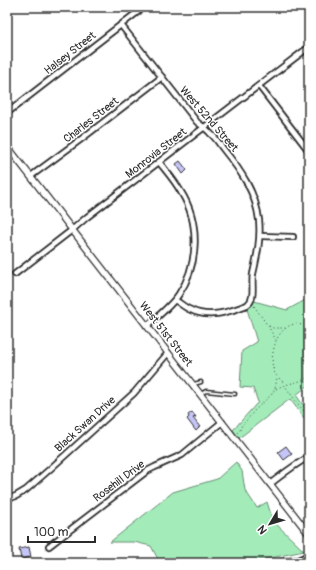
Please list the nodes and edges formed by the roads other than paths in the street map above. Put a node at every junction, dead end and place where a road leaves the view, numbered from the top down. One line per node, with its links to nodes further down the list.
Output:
1 (144, 7): 2 (street, Halsey Street)
2 (121, 25): 4 (street, West 52nd Street); 6 (street, Halsey Street)
3 (309, 47): 5 (street, Monrovia Street)
4 (162, 77): 7 (street, West 52nd Street); 11 (street, Charles Street)
5 (259, 86): 7 (street, Monrovia Street); 9 (street)
6 (7, 113)
7 (204, 128): 10 (street, Monrovia Street); 13 (street, West 52nd Street)
8 (7, 146): 11 (street, West 51st Street)
9 (309, 151)
10 (160, 162): 12 (street, Monrovia Street); 16 (street)
11 (31, 176): 12 (street, West 51st Street)
12 (72, 230): 15 (street, Monrovia Street); 17 (street, West 51st Street)
13 (260, 236): 14 (street); 16 (street, West 52nd Street)
14 (293, 237)
15 (15, 274)
16 (175, 300): 17 (street)
17 (146, 326): 18 (street, West 51st Street)
18 (168, 354): 20 (street, West 51st Street); 26 (street, Black Swan Drive)
19 (201, 382): 20 (lane)
20 (193, 384): 21 (street, West 51st Street)
21 (200, 394): 22 (lane); 23 (street, West 51st Street)
22 (235, 394)
23 (222, 422): 25 (street, West 51st Street); 28 (street, Rosehill Drive)
24 (309, 457): 25 (street)
25 (270, 484): 27 (street, West 51st Street)
26 (7, 499)
27 (309, 534)
28 (49, 546)
29 (309, 555): 31 (street)
30 (309, 561): 32 (street)
31 (274, 563)
32 (305, 563)

